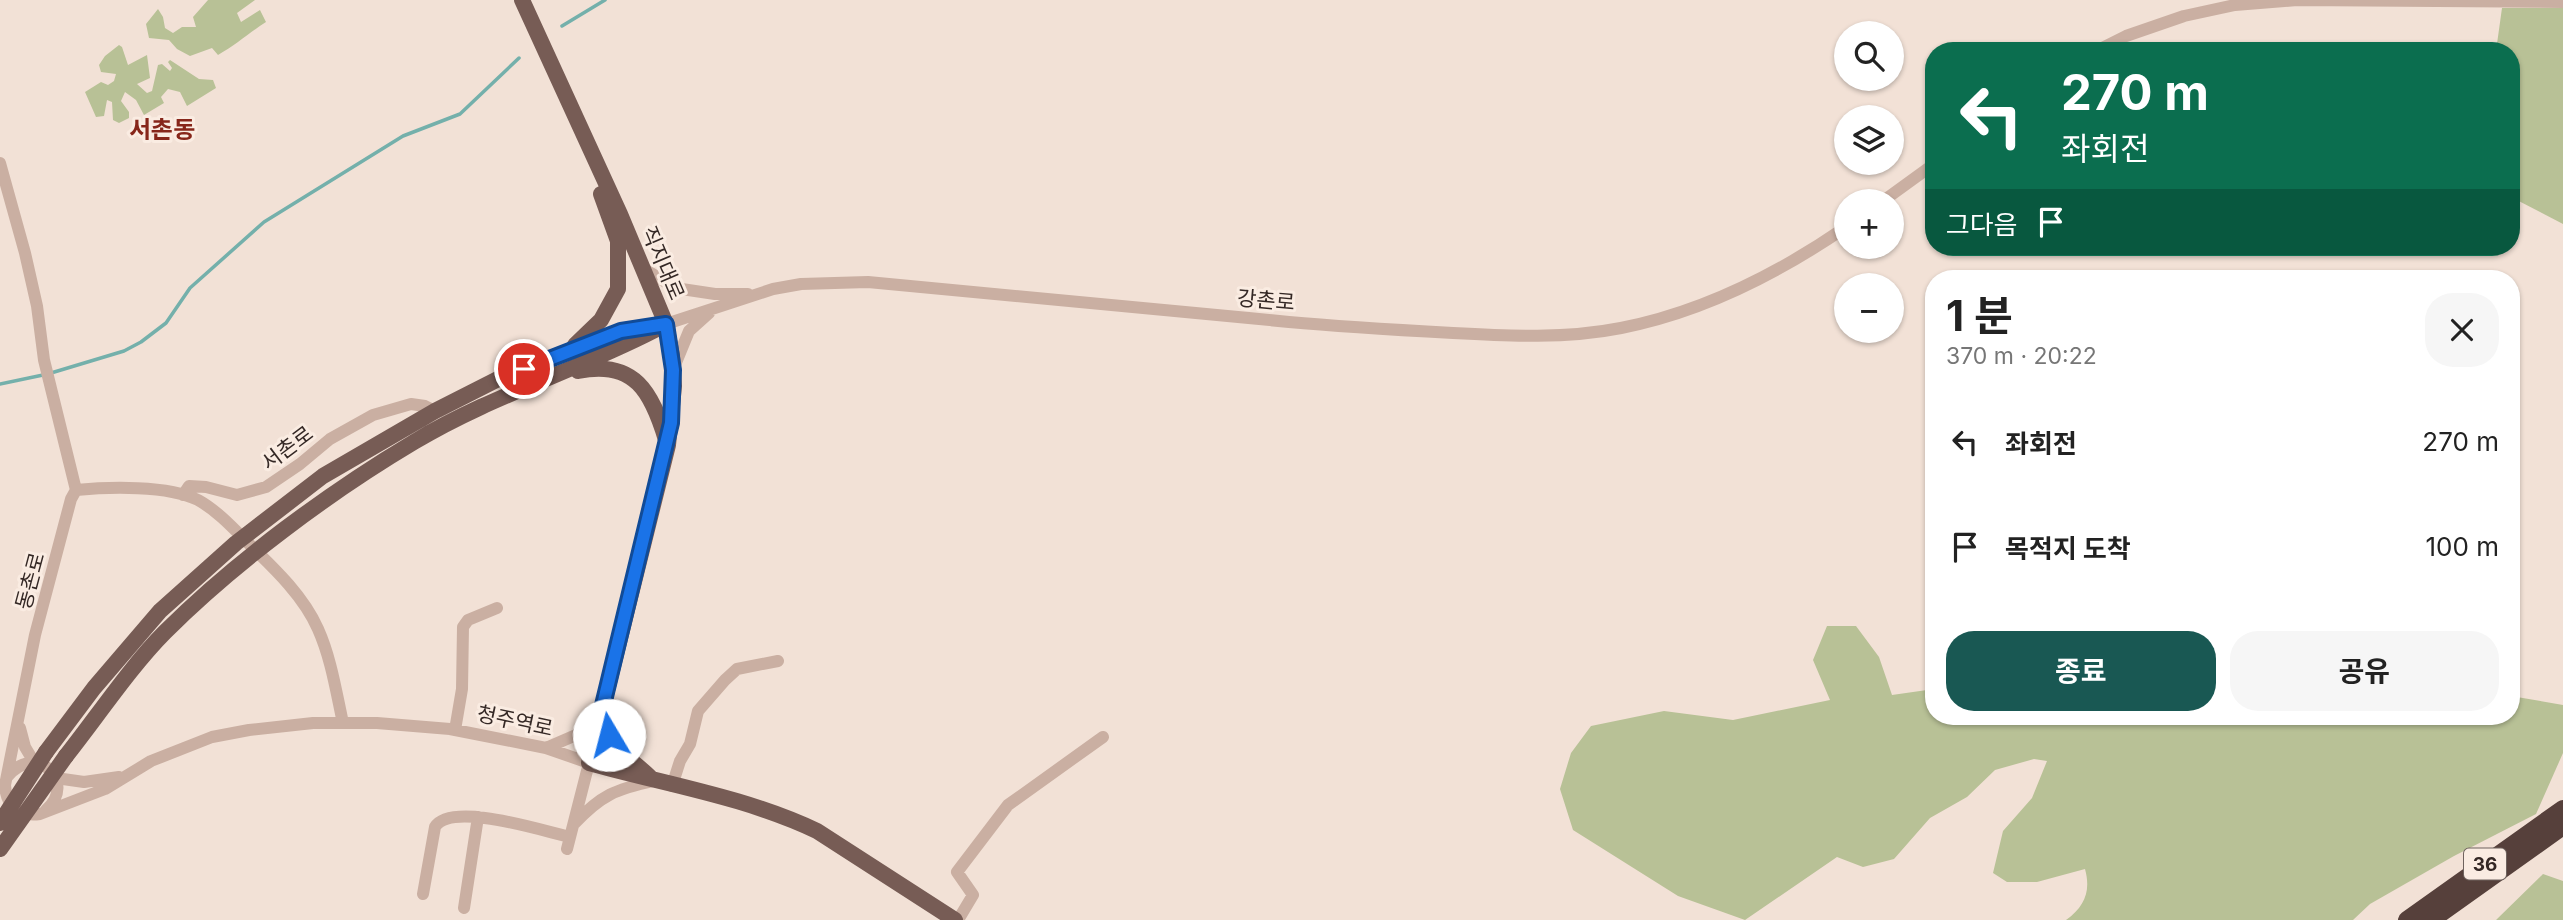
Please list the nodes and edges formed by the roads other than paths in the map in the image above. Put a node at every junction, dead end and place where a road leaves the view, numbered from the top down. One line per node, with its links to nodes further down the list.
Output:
1 (522, 0): 5 (main road, 직지대로)
2 (2563, 2): 3 (street)
3 (2114, 42)
4 (0, 163): 18 (street, 동촌로)
5 (600, 170): 9 (main road, 직지대로); 13 (main road)
6 (1925, 171): 7 (street)
7 (1900, 189)
8 (1834, 234): 10 (street, 강촌로)
9 (643, 268): 10 (street); 12 (main road, 직지대로)
10 (759, 294): 11 (street, 강촌로)
11 (714, 309): 12 (street, 강촌로); 14 (street)
12 (666, 324): 13 (main road); 14 (main road, 직지대로); 15 (main road)
13 (568, 352): 16 (main road)
14 (673, 370): 17 (main road, 직지대로)
15 (545, 378): 17 (main road); 21 (main road)
16 (435, 411): 19 (street, 서촌로); 20 (main road)
17 (668, 445): 24 (main road, 직지대로)
18 (73, 495): 19 (street, 서촌로); 25 (street, 동촌로)
19 (183, 495): 20 (street)
20 (243, 538): 21 (street); 30 (main road)
21 (257, 552): 26 (street); 43 (main road, bridge)
22 (497, 608): 27 (street)
23 (778, 661): 36 (street)
24 (602, 710): 29 (street); 31 (main road, 직지대로); 35 (main road)
25 (19, 714): 30 (street); 33 (street, 동촌로)
26 (343, 723): 27 (street, 청주역로); 32 (street, 청주역로)
27 (455, 730): 29 (street, 청주역로)
28 (1103, 737): 46 (street)
29 (546, 748): 31 (street, 청주역로)
30 (40, 757): 33 (street); 34 (street); 40 (main road, bridge)
31 (589, 763): 35 (main road, 청주역로); 42 (street)
32 (122, 776): 34 (street); 38 (street, 청주역로)
33 (7, 777): 38 (street)
34 (56, 778): 38 (street)
35 (654, 781): 36 (main road, 청주역로); 42 (street)
36 (672, 786): 46 (main road, 청주역로)
37 (2563, 809): 47 (highway, 36)
38 (40, 814)
39 (478, 817): 42 (street); 44 (street); 45 (street)
40 (0, 823)
41 (2563, 826): 48 (highway, 36)
42 (570, 837)
43 (0, 849)
44 (423, 894)
45 (464, 908)
46 (956, 920)
47 (2407, 920)
48 (2431, 920)

